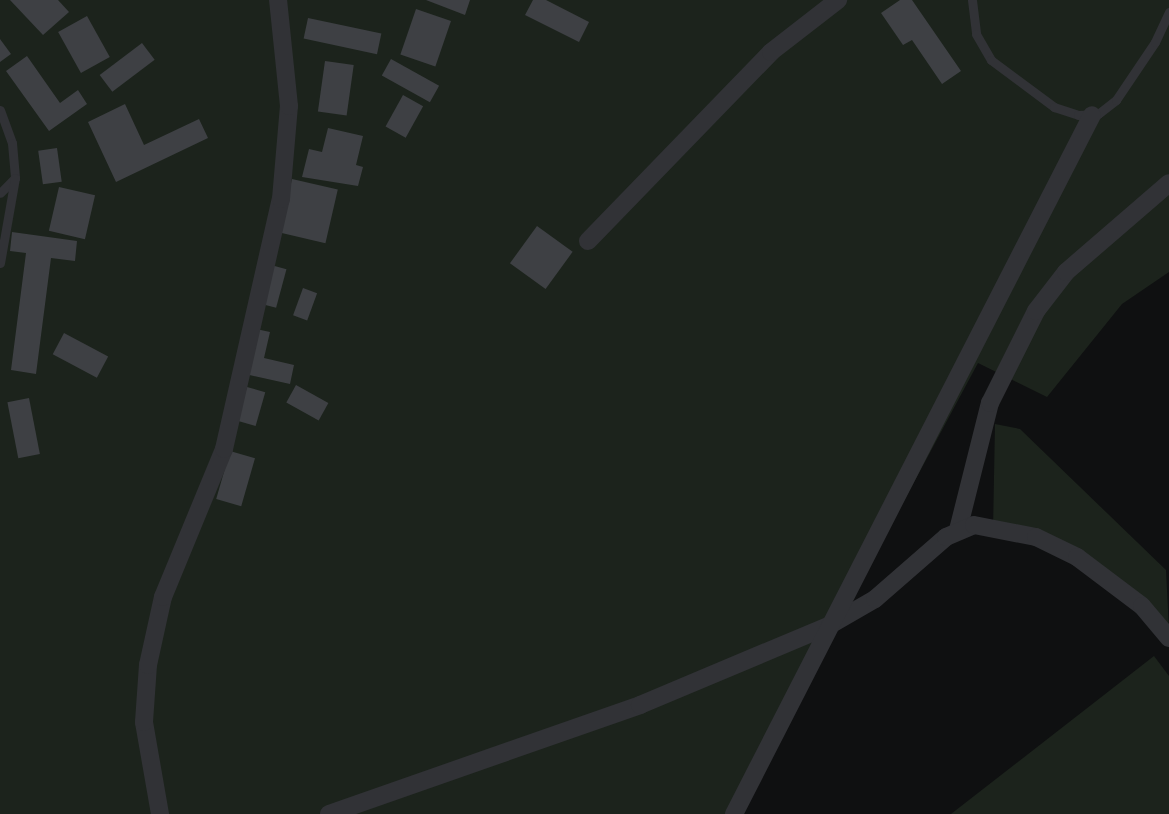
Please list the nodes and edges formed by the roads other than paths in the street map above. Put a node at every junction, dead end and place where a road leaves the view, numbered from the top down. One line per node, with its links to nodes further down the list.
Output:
1 (278, 0): 15 (street)
2 (838, 0): 10 (street)
3 (972, 0): 6 (lane)
4 (1169, 12): 6 (lane)
5 (0, 110): 7 (lane)
6 (1092, 115): 13 (street)
7 (15, 178): 9 (lane); 11 (lane)
8 (1169, 183): 12 (street)
9 (0, 194)
10 (588, 241)
11 (0, 263)
12 (958, 530): 13 (street); 14 (street)
13 (830, 625): 16 (street); 17 (street)
14 (1169, 638)
15 (160, 814)
16 (329, 814)
17 (734, 814)

